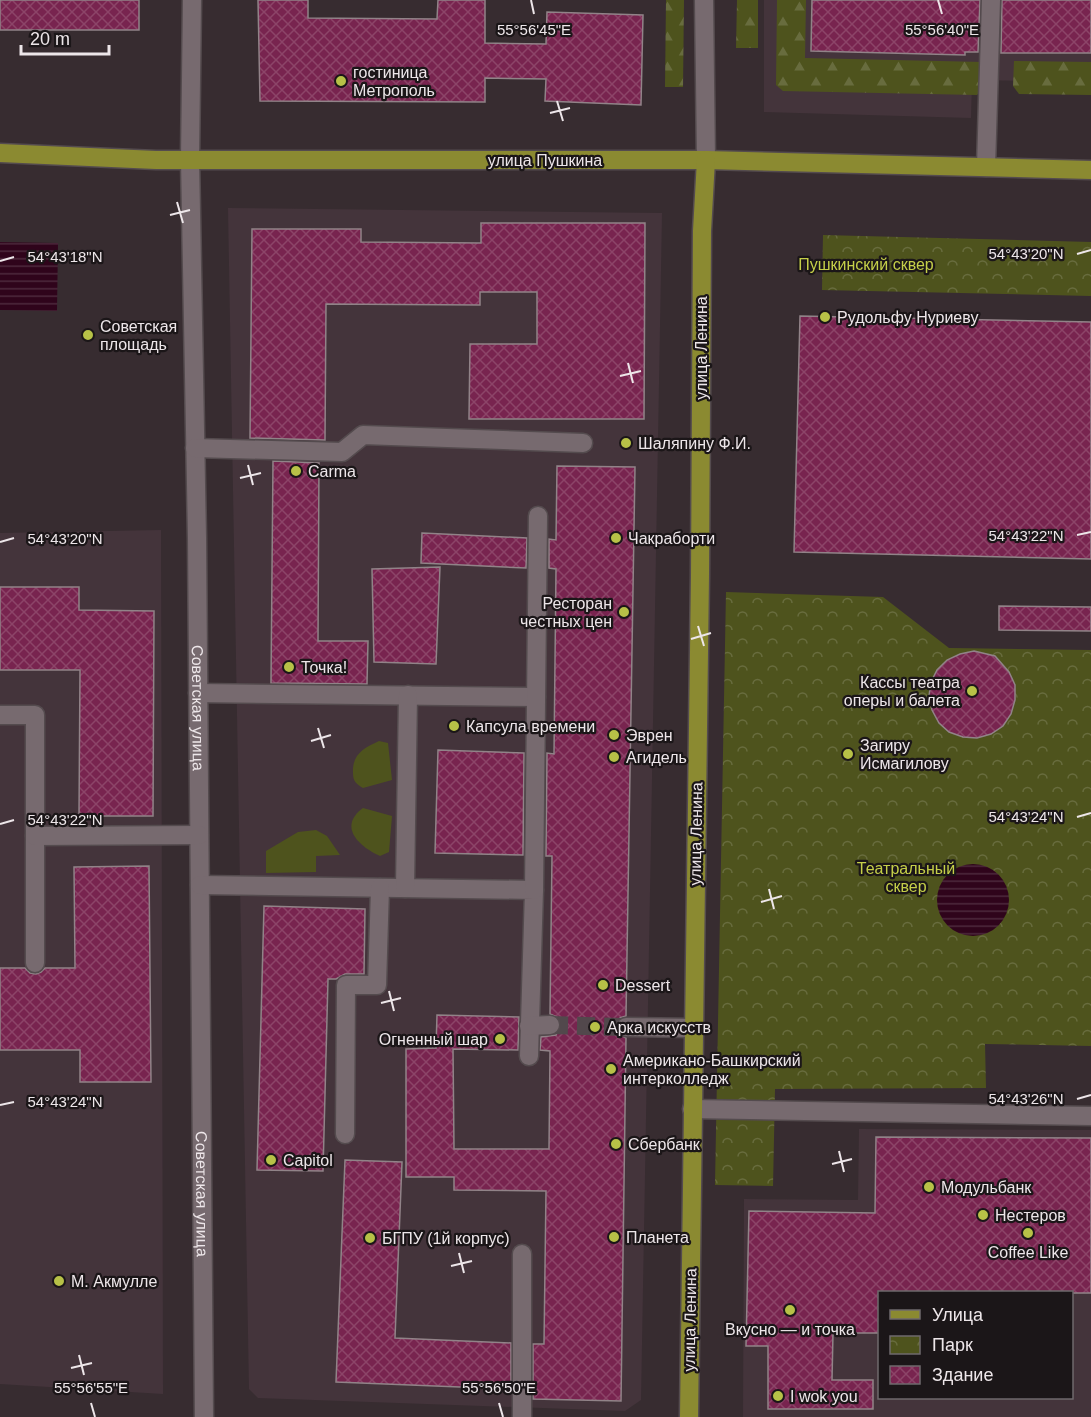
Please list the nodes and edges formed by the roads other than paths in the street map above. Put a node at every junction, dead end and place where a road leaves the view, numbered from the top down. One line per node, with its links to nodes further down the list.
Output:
1 (192, 0): 5 (street, Советская улица)
2 (704, 0): 6 (street, улица Ленина)
3 (991, 0): 7 (street)
4 (0, 153): 5 (main road, улица Пушкина)
5 (190, 159): 6 (main road, улица Пушкина); 10 (street, Советская улица)
6 (706, 160): 7 (main road, улица Пушкина); 26 (main road, улица Ленина)
7 (986, 167): 8 (main road, улица Пушкина)
8 (1091, 170)
9 (583, 443): 10 (street)
10 (195, 448): 12 (street, Советская улица)
11 (538, 516): 14 (street)
12 (198, 693): 13 (street); 17 (street, Советская улица)
13 (408, 695): 14 (street); 20 (street)
14 (536, 697): 21 (street)
15 (0, 715): 16 (street)
16 (35, 836): 17 (street); 22 (street)
17 (200, 836): 18 (street, Советская улица)
18 (200, 885): 19 (street); 32 (street, Советская улица)
19 (380, 888): 20 (street); 30 (street)
20 (405, 888): 21 (street)
21 (534, 890): 24 (street)
22 (36, 963)
23 (550, 1025): 24 (street)
24 (530, 1026): 27 (street)
25 (626, 1027): 26 (street)
26 (693, 1028): 28 (main road, улица Ленина)
27 (529, 1056)
28 (692, 1109): 29 (street); 34 (main road, улица Ленина)
29 (1091, 1116)
30 (345, 1134)
31 (522, 1254): 33 (street)
32 (204, 1417)
33 (522, 1417)
34 (689, 1417)

